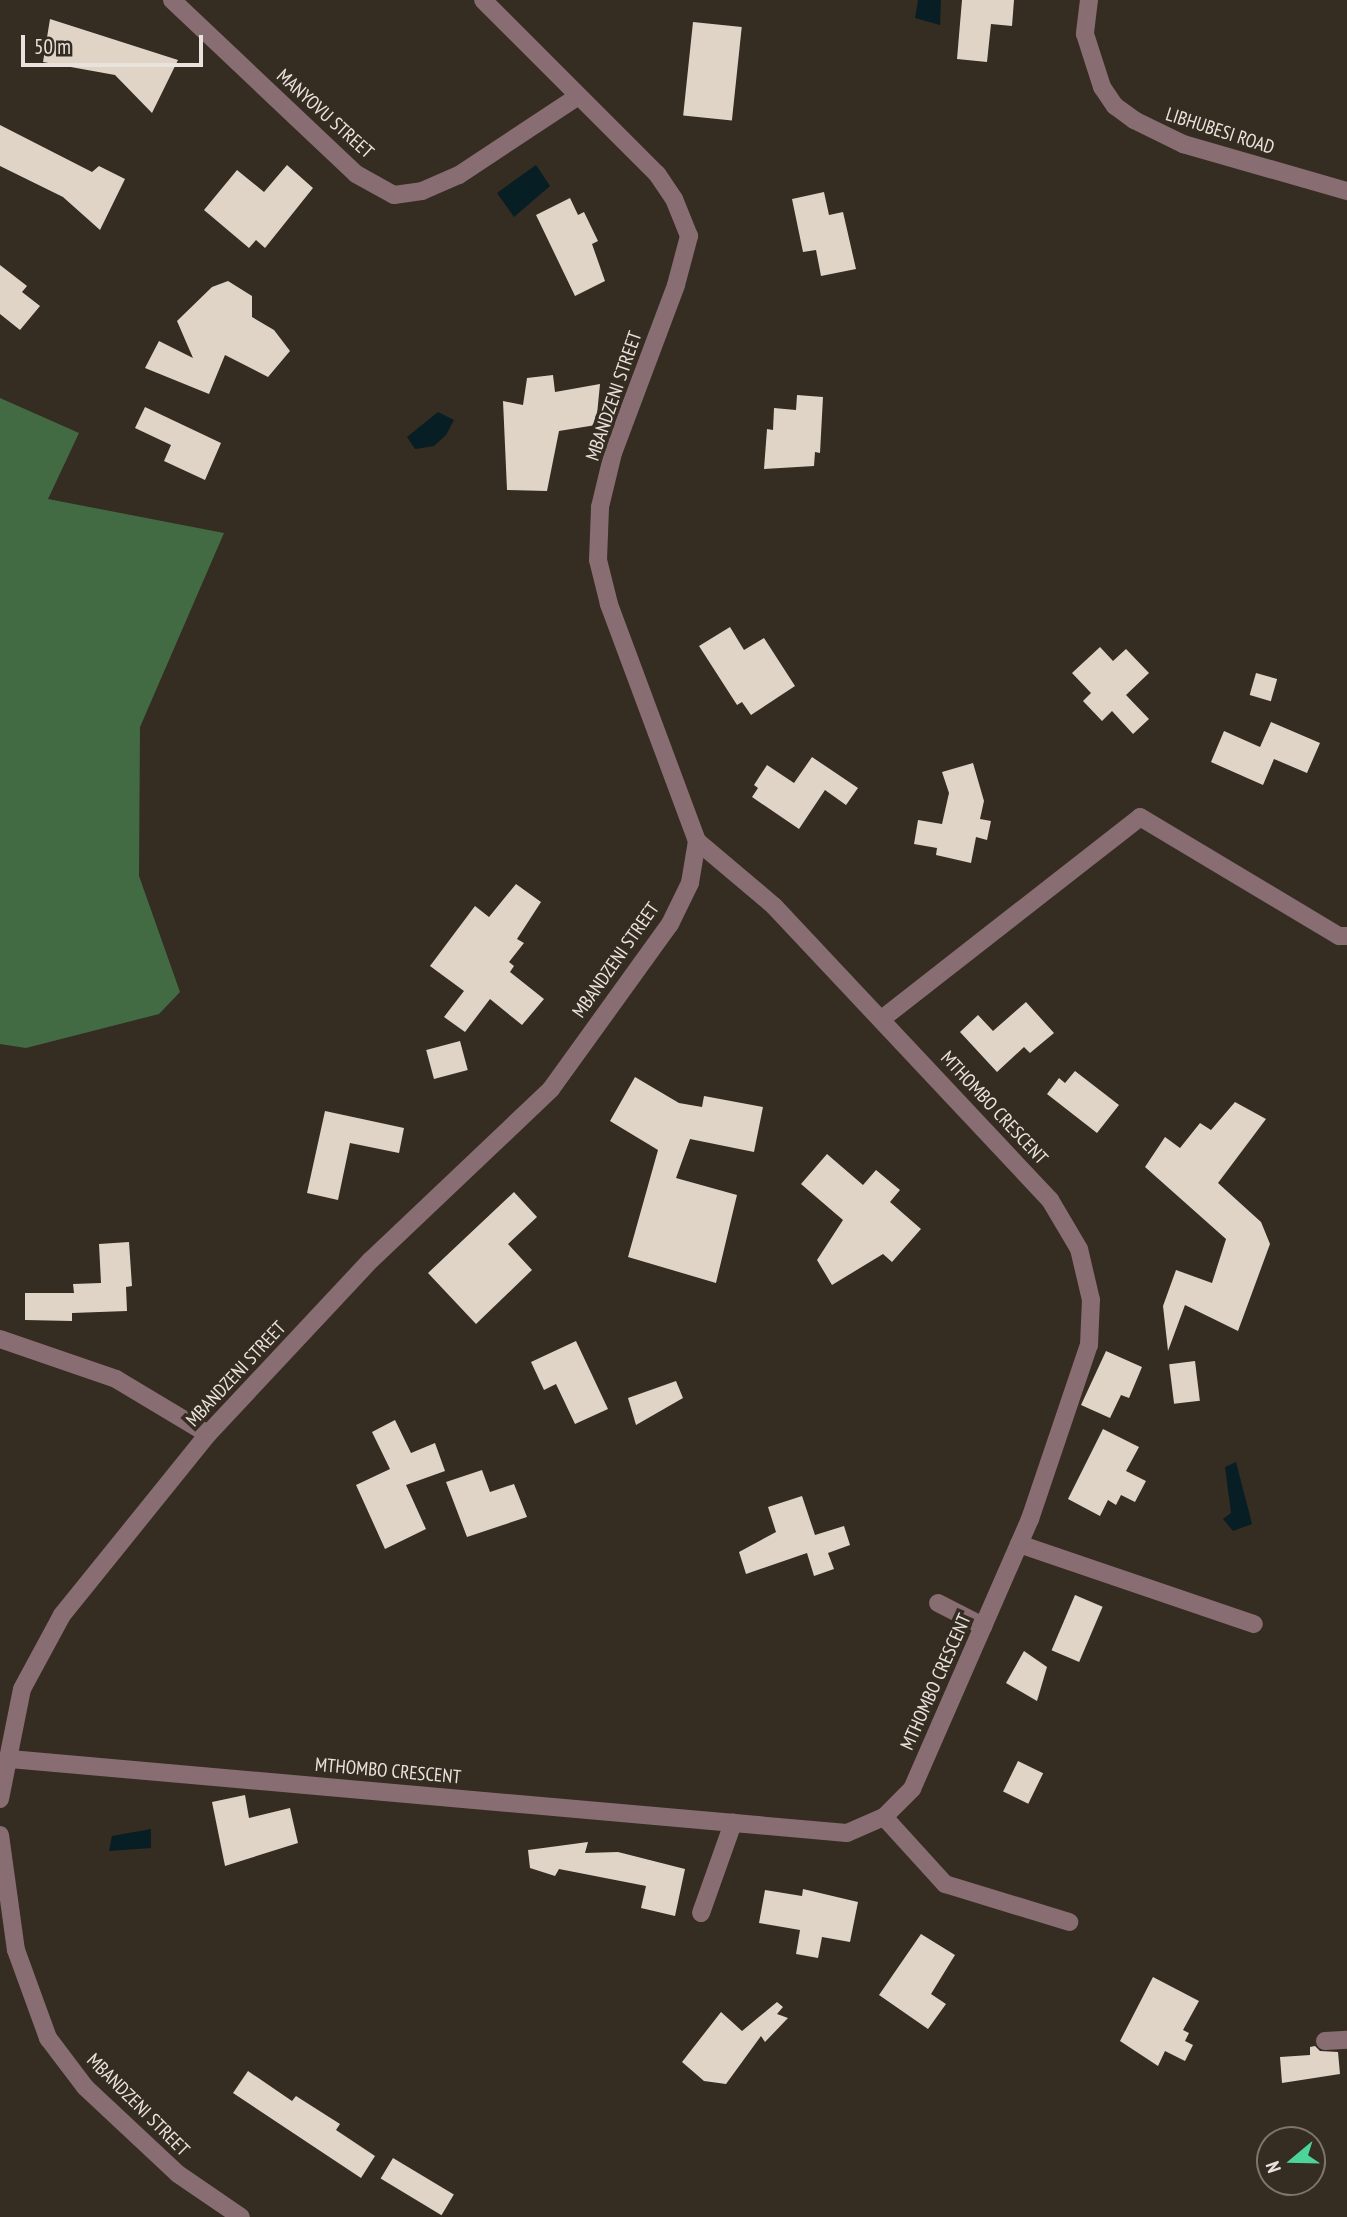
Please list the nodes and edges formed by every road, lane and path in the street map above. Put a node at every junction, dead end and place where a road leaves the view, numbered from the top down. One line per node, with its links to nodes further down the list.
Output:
1 (172, 0): 4 (street, MANYOVU STREET)
2 (483, 0): 4 (street, MBANDZENI STREET)
3 (1089, 0): 5 (street, LIBHUBESI ROAD)
4 (577, 97): 6 (street, MBANDZENI STREET)
5 (1347, 191)
6 (697, 841): 8 (street, MTHOMBO CRESCENT); 10 (street, MBANDZENI STREET)
7 (1347, 936): 8 (street)
8 (883, 1018): 11 (street, MTHOMBO CRESCENT)
9 (0, 1339): 10 (street)
10 (208, 1434): 15 (street, MBANDZENI STREET)
11 (1019, 1544): 13 (street); 14 (street, MTHOMBO CRESCENT)
12 (938, 1603): 14 (street)
13 (1254, 1624)
14 (983, 1626): 17 (street, MTHOMBO CRESCENT)
15 (10, 1759): 16 (street, MBANDZENI STREET); 18 (street, MTHOMBO CRESCENT)
16 (0, 1799)
17 (884, 1817): 18 (street, MTHOMBO CRESCENT); 21 (street)
18 (733, 1823): 20 (street)
19 (0, 1835): 24 (street, MBANDZENI STREET)
20 (701, 1913)
21 (1069, 1922)
22 (1347, 2040): 23 (street)
23 (1325, 2041)
24 (241, 2217)

